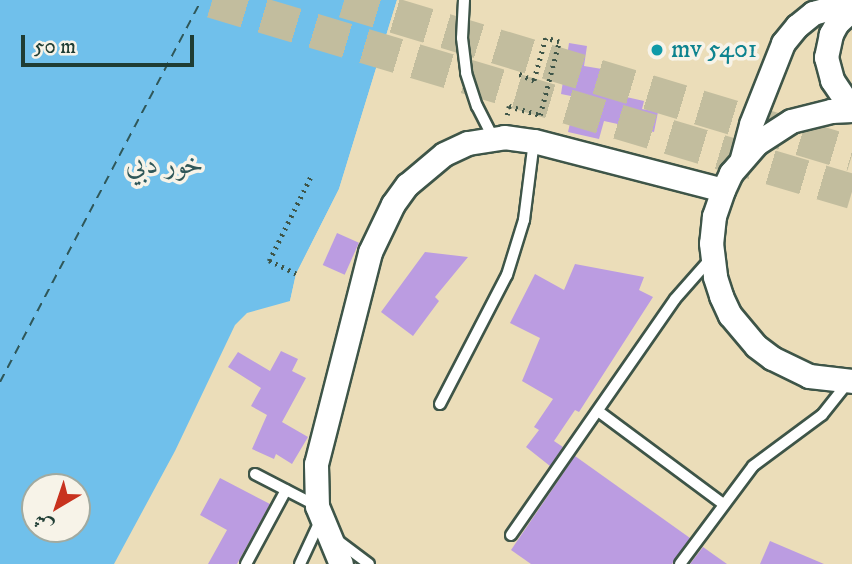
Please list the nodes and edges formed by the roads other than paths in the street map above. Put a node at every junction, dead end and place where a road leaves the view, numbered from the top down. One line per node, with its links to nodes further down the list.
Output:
1 (464, 0): 5 (lane)
2 (852, 2): 7 (street)
3 (852, 9): 4 (street)
4 (852, 110): 7 (street)
5 (498, 137): 6 (street); 16 (street)
6 (534, 141): 8 (street); 11 (lane)
7 (742, 158): 8 (street)
8 (723, 190): 9 (street)
9 (712, 257): 10 (street); 12 (lane)
10 (851, 381): 15 (lane)
11 (440, 404)
12 (598, 411): 15 (lane); 17 (lane)
13 (256, 474): 14 (lane)
14 (286, 490): 16 (lane); 18 (lane)
15 (723, 504): 22 (lane)
16 (322, 519): 19 (lane); 20 (street); 21 (lane)
17 (510, 535)
18 (246, 564)
19 (300, 564)
20 (341, 564)
21 (369, 564)
22 (680, 564)

